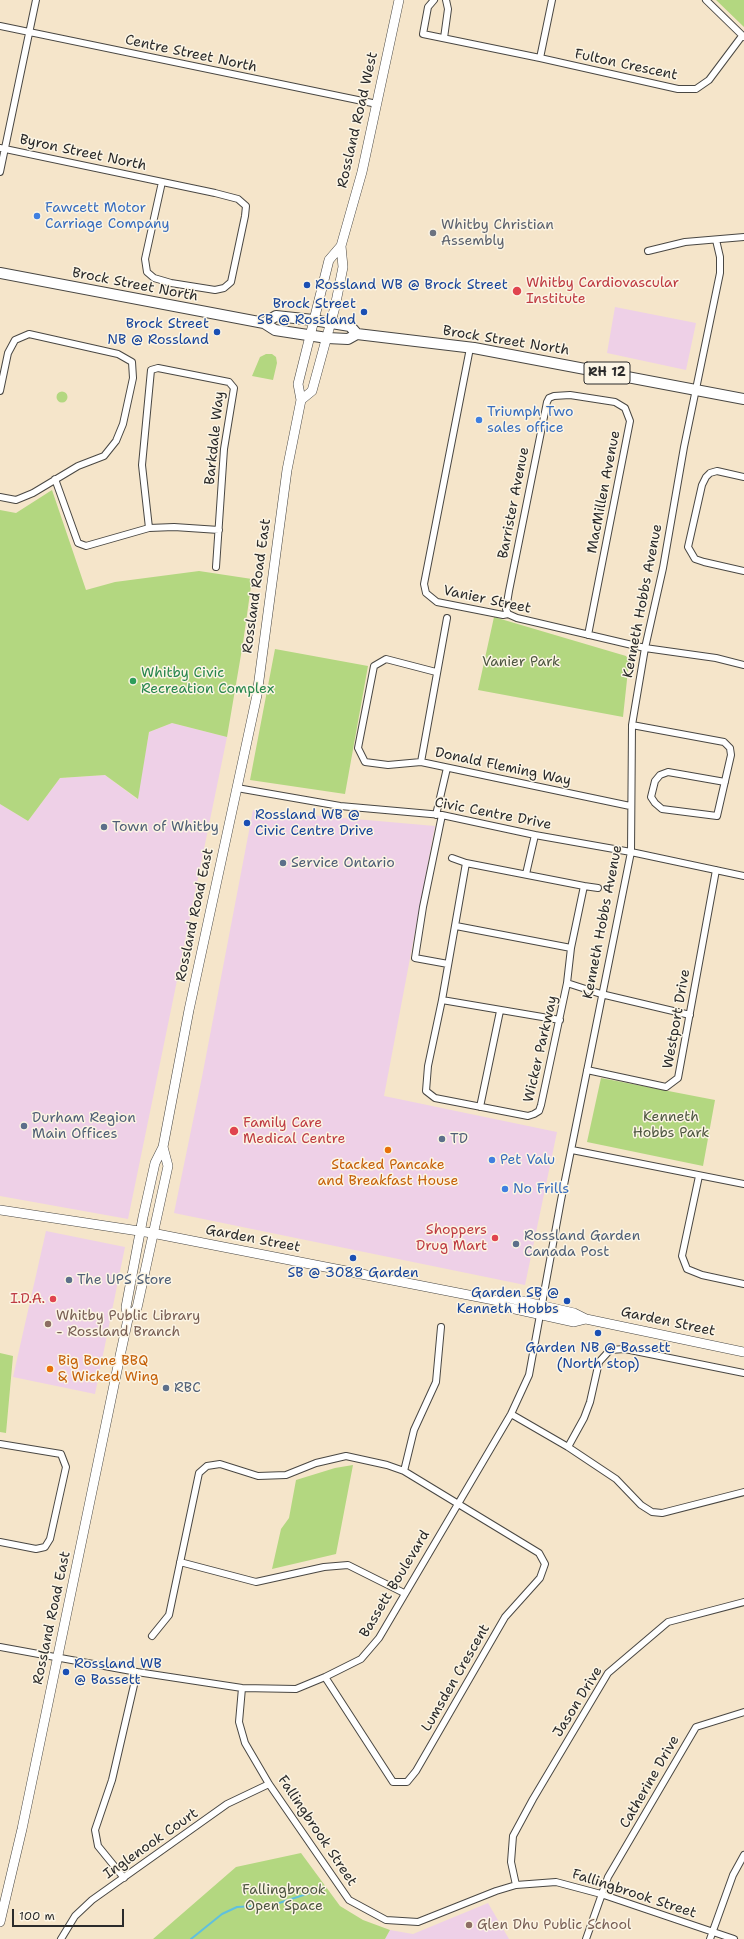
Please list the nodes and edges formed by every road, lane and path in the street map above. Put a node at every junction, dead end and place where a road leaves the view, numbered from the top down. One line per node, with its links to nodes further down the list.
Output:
1 (36, 0): 8 (street)
2 (399, 0): 12 (main road, Rossland Road West)
3 (434, 0): 10 (street, Fulton Crescent)
4 (446, 0): 10 (street)
5 (552, 0): 11 (street)
6 (706, 0): 9 (street)
7 (0, 26): 8 (street, Centre Street North)
8 (29, 33): 12 (street, Centre Street North); 13 (street)
9 (743, 37): 11 (street, Fulton Crescent)
10 (444, 38): 11 (street, Fulton Crescent)
11 (540, 58)
12 (377, 104): 18 (main road, Rossland Road West)
13 (2, 148): 14 (street); 15 (street, Byron Street North)
14 (0, 172)
15 (162, 182): 15 (street, Byron Street North)
16 (744, 237): 17 (street)
17 (716, 240): 19 (street); 28 (street, Kenneth Hobbs Avenue)
18 (341, 246): 21 (main road, Rossland Road West); 23 (main road, Rossland Road West)
19 (648, 251)
20 (0, 273): 22 (main road, Brock Street North)
21 (314, 320): 22 (main road, Brock Street North); 23 (main road, Brock Street North / RH 12); 25 (main road, Rossland Road West)
22 (264, 324): 25 (main road, Brock Street North)
23 (331, 324): 24 (main road, Brock Street North / RH 12); 26 (main road, Rossland Road West)
24 (357, 334): 26 (main road, Brock Street North / RH 12); 27 (main road, Brock Street North / RH 12)
25 (310, 335): 26 (main road, Brock Street North / RH 12); 31 (main road, Rossland Road East)
26 (327, 338): 31 (main road)
27 (470, 348): 28 (main road, Brock Street North / RH 12); 40 (street, Vanier Street)
28 (697, 390): 32 (main road, Brock Street North / RH 12); 43 (street, Kenneth Hobbs Avenue)
29 (0, 391): 34 (street)
30 (549, 398): 40 (street, Barrister Avenue); 42 (street, MacMillen Avenue)
31 (301, 400): 50 (main road, Rossland Road East)
32 (744, 400)
33 (744, 477): 39 (street)
34 (55, 480): 35 (street); 36 (street)
35 (0, 497)
36 (149, 528): 37 (street); 37 (street, Barkdale Way)
37 (219, 530): 38 (street, Barkdale Way)
38 (216, 567)
39 (744, 571)
40 (508, 614): 42 (street, Vanier Street)
41 (447, 618): 45 (street, Donald Fleming Way)
42 (588, 635): 43 (street, Vanier Street)
43 (645, 648): 44 (street, Vanier Street); 46 (street, Kenneth Hobbs Avenue)
44 (744, 665)
45 (436, 672): 47 (street, Donald Fleming Way); 47 (street)
46 (632, 725): 49 (street); 51 (street, Kenneth Hobbs Avenue)
47 (421, 762): 48 (street, Donald Fleming Way)
48 (447, 768): 51 (street, Donald Fleming Way); 52 (street)
49 (725, 782): 49 (street)
50 (236, 788): 52 (street, Civic Centre Drive); 73 (main road, Rossland Road East)
51 (630, 806): 54 (street, Kenneth Hobbs Avenue)
52 (439, 815): 53 (street, Civic Centre Drive); 64 (street)
53 (535, 835): 54 (street, Civic Centre Drive); 58 (street)
54 (631, 852): 57 (street, Civic Centre Drive); 66 (street, Kenneth Hobbs Avenue)
55 (452, 858): 56 (street)
56 (466, 863): 58 (street); 62 (street, Wicker Parkway)
57 (716, 870): 59 (street, Civic Centre Drive); 69 (street, Westport Drive)
58 (526, 874): 60 (street)
59 (744, 876)
60 (584, 886): 61 (street); 63 (street, Wicker Parkway)
61 (598, 888)
62 (456, 926): 63 (street); 64 (street, Wicker Parkway)
63 (571, 948): 65 (street, Wicker Parkway)
64 (448, 964): 67 (street, Wicker Parkway)
65 (567, 983): 66 (street, Wicker Parkway); 70 (street, Wicker Parkway)
66 (601, 994): 69 (street, Wicker Parkway); 71 (street, Kenneth Hobbs Avenue)
67 (442, 1000): 68 (street); 72 (street, Wicker Parkway)
68 (500, 1011): 70 (street); 72 (street)
69 (690, 1015): 71 (street, Westport Drive)
70 (560, 1020): 72 (street, Wicker Parkway)
71 (587, 1070): 74 (street, Kenneth Hobbs Avenue)
72 (480, 1107)
73 (163, 1147): 78 (main road, Rossland Road East); 79 (main road, Rossland Road East)
74 (572, 1150): 75 (street); 81 (street, Kenneth Hobbs Avenue)
75 (699, 1176): 76 (street); 80 (street)
76 (744, 1184)
77 (0, 1210): 78 (main road, Garden Street)
78 (141, 1231): 79 (main road, Garden Street); 82 (main road, Rossland Road East)
79 (152, 1233): 81 (main road, Garden Street); 82 (main road, Rossland Road East)
80 (744, 1284)
81 (541, 1310): 84 (main road, Garden Street); 86 (street, Bassett Boulevard)
82 (128, 1319): 98 (main road, Rossland Road East)
83 (441, 1327): 89 (street)
84 (744, 1352)
85 (744, 1373): 88 (street)
86 (511, 1414): 88 (street); 91 (street, Bassett Boulevard)
87 (0, 1444): 92 (street)
88 (568, 1447): 90 (street)
89 (404, 1471): 91 (street); 93 (street)
90 (744, 1492)
91 (457, 1503): 94 (street, Bassett Boulevard); 100 (street, Lumsden Crescent)
92 (0, 1542)
93 (180, 1562): 94 (street); 96 (street)
94 (404, 1593): 100 (street, Bassett Boulevard)
95 (744, 1602): 106 (street, Jason Drive)
96 (152, 1636)
97 (0, 1647): 98 (street, Bassett Boulevard)
98 (58, 1658): 99 (street, Bassett Boulevard); 108 (main road, Rossland Road East)
99 (137, 1672): 101 (street, Bassett Boulevard); 105 (street)
100 (325, 1677): 101 (street, Bassett Boulevard)
101 (242, 1688): 103 (street, Fallingbrook Street)
102 (744, 1712): 107 (street, Catherine Drive)
103 (269, 1784): 105 (street, Inglenook Court); 106 (street, Fallingbrook Street)
104 (744, 1855): 109 (street)
105 (124, 1878): 110 (street, Inglenook Court)
106 (516, 1885): 107 (street, Fallingbrook Street)
107 (601, 1894): 109 (street, Fallingbrook Street); 111 (street, Catherine Drive)
108 (0, 1922)
109 (712, 1932): 112 (street); 113 (street, Fallingbrook Street)
110 (61, 1939)
111 (586, 1939)
112 (710, 1939)
113 (734, 1939)

